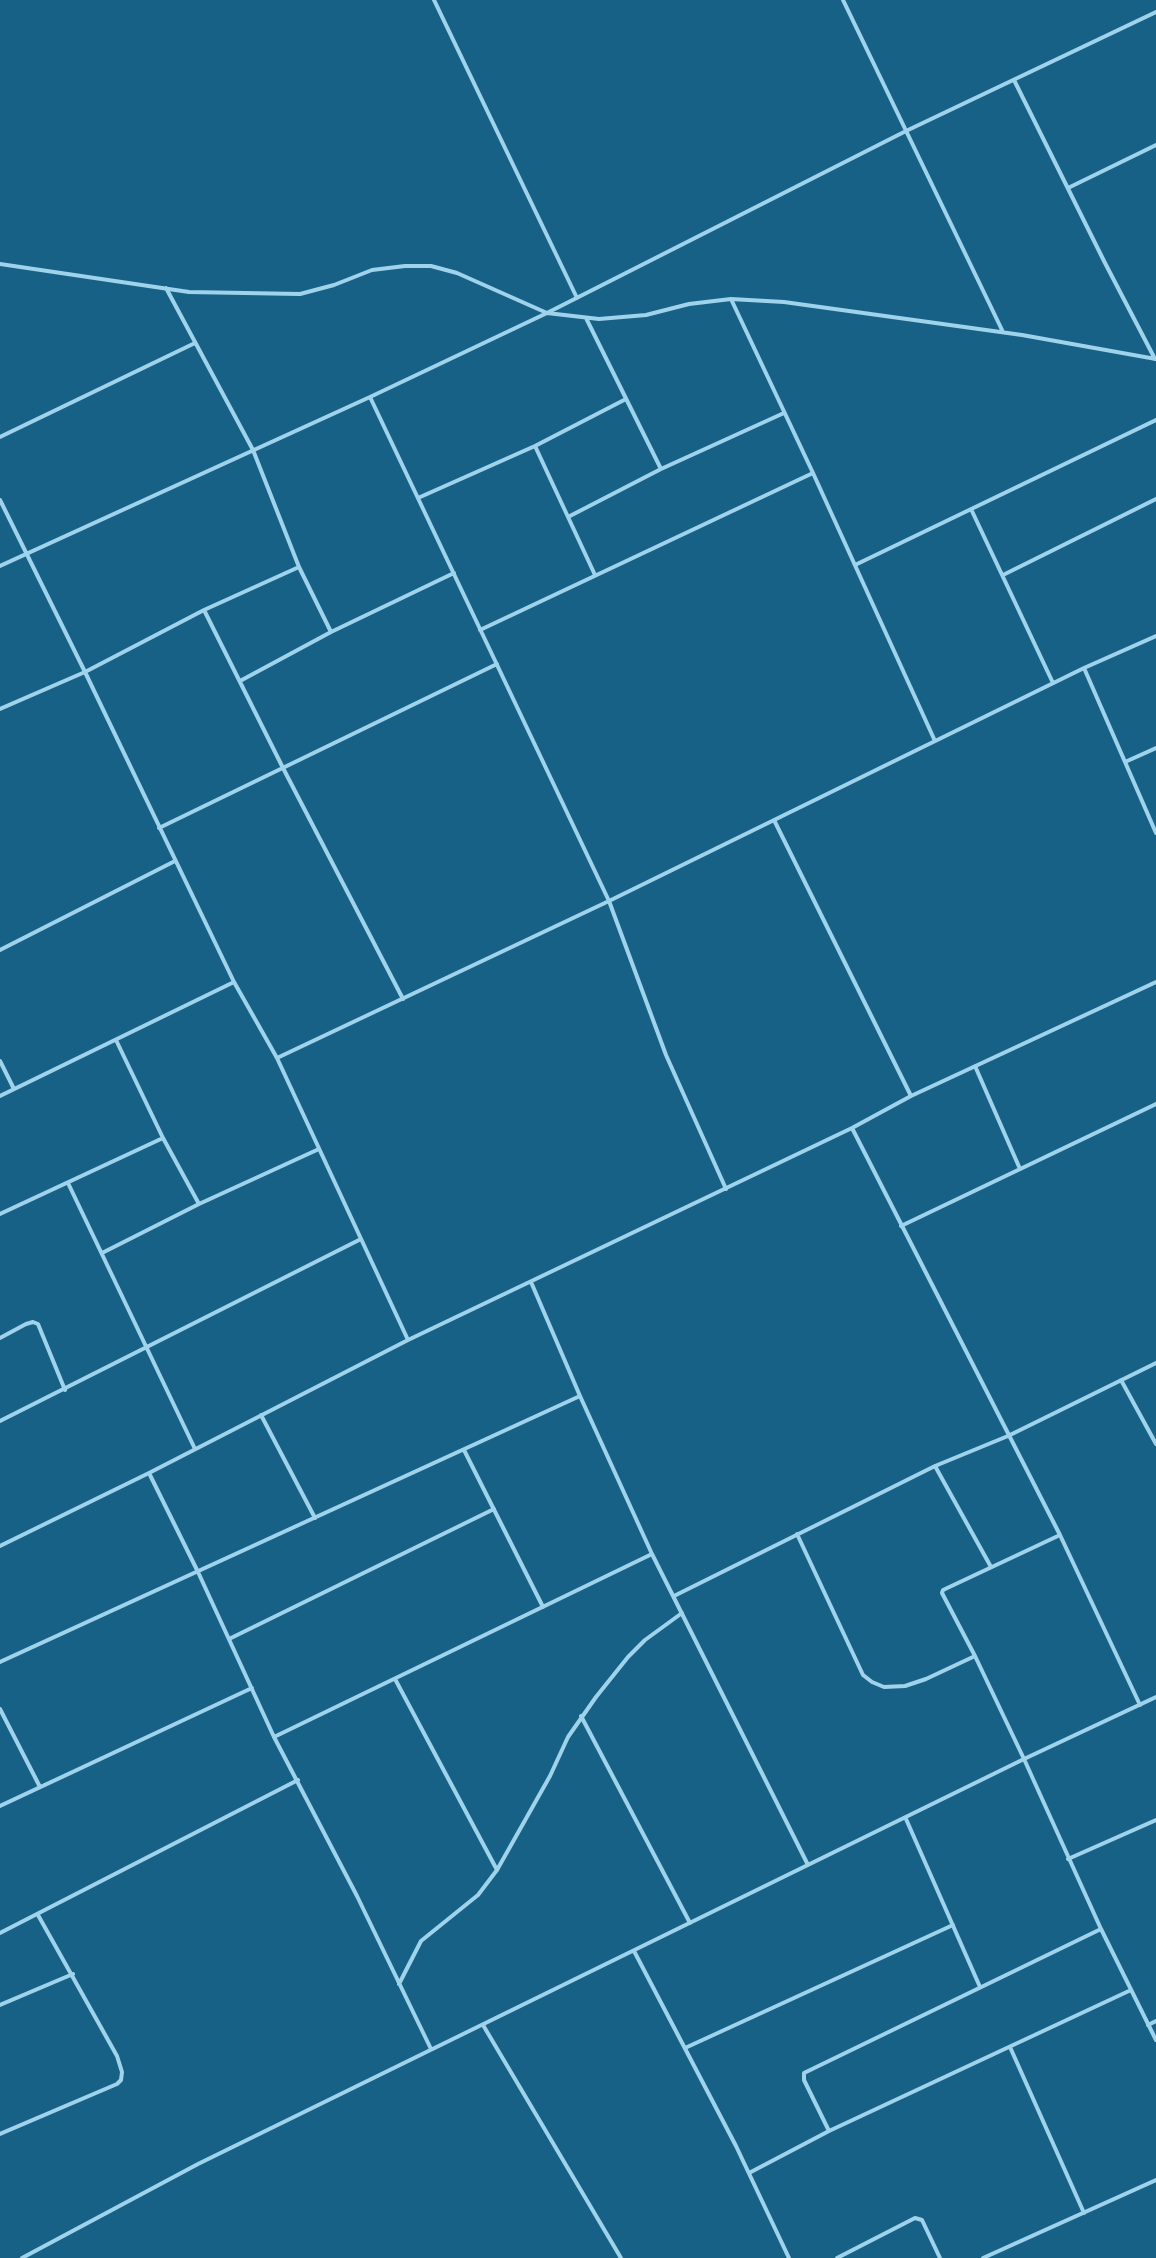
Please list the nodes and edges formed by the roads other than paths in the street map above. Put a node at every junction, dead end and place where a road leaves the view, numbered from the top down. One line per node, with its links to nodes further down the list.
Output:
1 (434, 0): 10 (street)
2 (842, 0): 5 (street)
3 (1156, 12): 4 (street)
4 (1014, 80): 5 (street); 7 (street)
5 (906, 131): 10 (street); 14 (street)
6 (1156, 145): 7 (street)
7 (1068, 188): 16 (street)
8 (0, 264): 9 (street)
9 (166, 288): 12 (street); 15 (street)
10 (577, 298): 12 (street)
11 (731, 299): 13 (street); 14 (street); 19 (street)
12 (547, 313): 13 (street); 17 (street)
13 (586, 318): 18 (street)
14 (1003, 332): 16 (street)
15 (196, 343): 21 (street); 23 (street)
16 (1156, 359)
17 (370, 397): 23 (street); 26 (street)
18 (626, 399): 22 (street); 24 (street)
19 (784, 413): 24 (street); 25 (street)
20 (1156, 420): 29 (street)
21 (0, 437)
22 (535, 446): 26 (street); 30 (street)
23 (253, 450): 31 (street); 34 (street)
24 (661, 469): 30 (street)
25 (813, 473): 32 (street); 36 (street)
26 (418, 498): 35 (street)
27 (1156, 499): 37 (street)
28 (0, 500): 31 (street)
29 (971, 509): 32 (street); 37 (street)
30 (568, 517): 36 (street)
31 (26, 553): 33 (street); 44 (street)
32 (855, 565): 48 (street)
33 (0, 566)
34 (299, 567): 38 (street); 40 (street)
35 (454, 573): 39 (street); 40 (street)
36 (594, 575): 39 (street)
37 (1003, 575): 46 (street)
38 (204, 610): 44 (street); 45 (street)
39 (480, 630): 42 (street)
40 (331, 632): 45 (street)
41 (1156, 636): 43 (street)
42 (497, 664): 51 (street); 56 (street)
43 (1084, 668): 46 (street); 50 (street)
44 (85, 672): 47 (street); 53 (street)
45 (240, 681): 51 (street)
46 (1053, 683): 48 (street)
47 (0, 709)
48 (935, 741): 52 (street)
49 (1156, 748): 50 (street)
50 (1125, 762): 54 (street)
51 (283, 768): 53 (street); 60 (street)
52 (774, 820): 56 (street); 67 (street)
53 (159, 828): 55 (street)
54 (1156, 833)
55 (175, 861): 57 (street); 58 (street)
56 (609, 901): 60 (street); 74 (street)
57 (0, 950)
58 (234, 982): 61 (street); 62 (street)
59 (1156, 982): 64 (street)
60 (403, 998): 62 (street)
61 (116, 1040): 65 (street); 70 (street)
62 (277, 1058): 71 (street)
63 (0, 1061): 65 (street)
64 (975, 1066): 67 (street); 72 (street)
65 (14, 1089): 66 (street)
66 (0, 1096)
67 (911, 1096): 69 (street)
68 (1156, 1104): 72 (street)
69 (852, 1128): 74 (street); 77 (street)
70 (163, 1138): 73 (street); 75 (street)
71 (320, 1150): 75 (street); 78 (street)
72 (1020, 1169): 77 (street)
73 (68, 1183): 76 (street); 79 (street)
74 (726, 1189): 80 (street)
75 (199, 1204): 79 (street)
76 (0, 1214)
77 (901, 1226): 90 (street)
78 (361, 1239): 82 (street); 83 (street)
79 (102, 1253): 83 (street)
80 (530, 1282): 82 (street); 87 (street)
81 (0, 1338): 86 (street)
82 (408, 1340): 88 (street)
83 (147, 1348): 86 (street); 92 (street)
84 (1156, 1363): 85 (street)
85 (1121, 1380): 90 (street); 91 (street)
86 (65, 1390): 89 (street)
87 (580, 1396): 93 (street); 101 (street)
88 (261, 1415): 92 (street); 97 (street)
89 (0, 1421)
90 (1008, 1436): 94 (street); 99 (street)
91 (1156, 1444)
92 (195, 1449): 95 (street)
93 (464, 1450): 96 (street); 97 (street)
94 (935, 1466): 98 (street); 102 (street)
95 (149, 1473): 100 (street); 103 (street)
96 (494, 1509): 105 (street); 107 (street)
97 (315, 1518): 103 (street)
98 (797, 1534): 104 (street); 108 (street)
99 (1060, 1535): 102 (street); 113 (street)
100 (0, 1546)
101 (652, 1554): 104 (street); 105 (street)
102 (991, 1567): 108 (street)
103 (198, 1572): 107 (street); 109 (street)
104 (674, 1596): 106 (street)
105 (543, 1607): 110 (street)
106 (682, 1612): 115 (street); 124 (street)
107 (229, 1639): 111 (street)
108 (975, 1656): 117 (street)
109 (0, 1662)
110 (395, 1679): 116 (street); 125 (street)
111 (252, 1688): 116 (street); 119 (street)
112 (1156, 1697): 113 (street)
113 (1140, 1705): 117 (street)
114 (0, 1709): 119 (street)
115 (582, 1716): 125 (street); 127 (street)
116 (274, 1737): 118 (street)
117 (1024, 1759): 121 (street); 123 (street)
118 (298, 1780): 126 (street); 133 (street)
119 (40, 1787): 120 (street)
120 (0, 1806)
121 (906, 1819): 124 (street); 128 (street)
122 (1156, 1820): 123 (street)
123 (1068, 1859): 129 (street)
124 (808, 1865): 127 (street)
125 (497, 1870): 133 (street)
126 (38, 1915): 130 (street); 132 (street)
127 (690, 1923): 131 (street)
128 (953, 1925): 134 (street); 142 (street)
129 (1101, 1929): 134 (street); 135 (street)
130 (0, 1933)
131 (634, 1951): 138 (street); 142 (street)
132 (73, 1974): 136 (street); 145 (street)
133 (399, 1984): 143 (street)
134 (980, 1987): 144 (street)
135 (1131, 1990): 139 (street); 141 (street)
136 (0, 2005)
137 (1156, 2021): 139 (street)
138 (483, 2025): 143 (street); 150 (street)
139 (1148, 2025): 140 (street)
140 (1156, 2040)
141 (1010, 2047): 144 (street); 148 (street)
142 (685, 2048): 146 (street)
143 (431, 2049): 149 (street)
144 (829, 2131): 146 (street)
145 (0, 2134)
146 (749, 2173): 151 (street)
147 (1156, 2180): 148 (street)
148 (1084, 2213): 154 (street)
149 (22, 2258)
150 (621, 2258)
151 (789, 2258)
152 (837, 2258): 153 (street)
153 (940, 2258)
154 (984, 2258)

